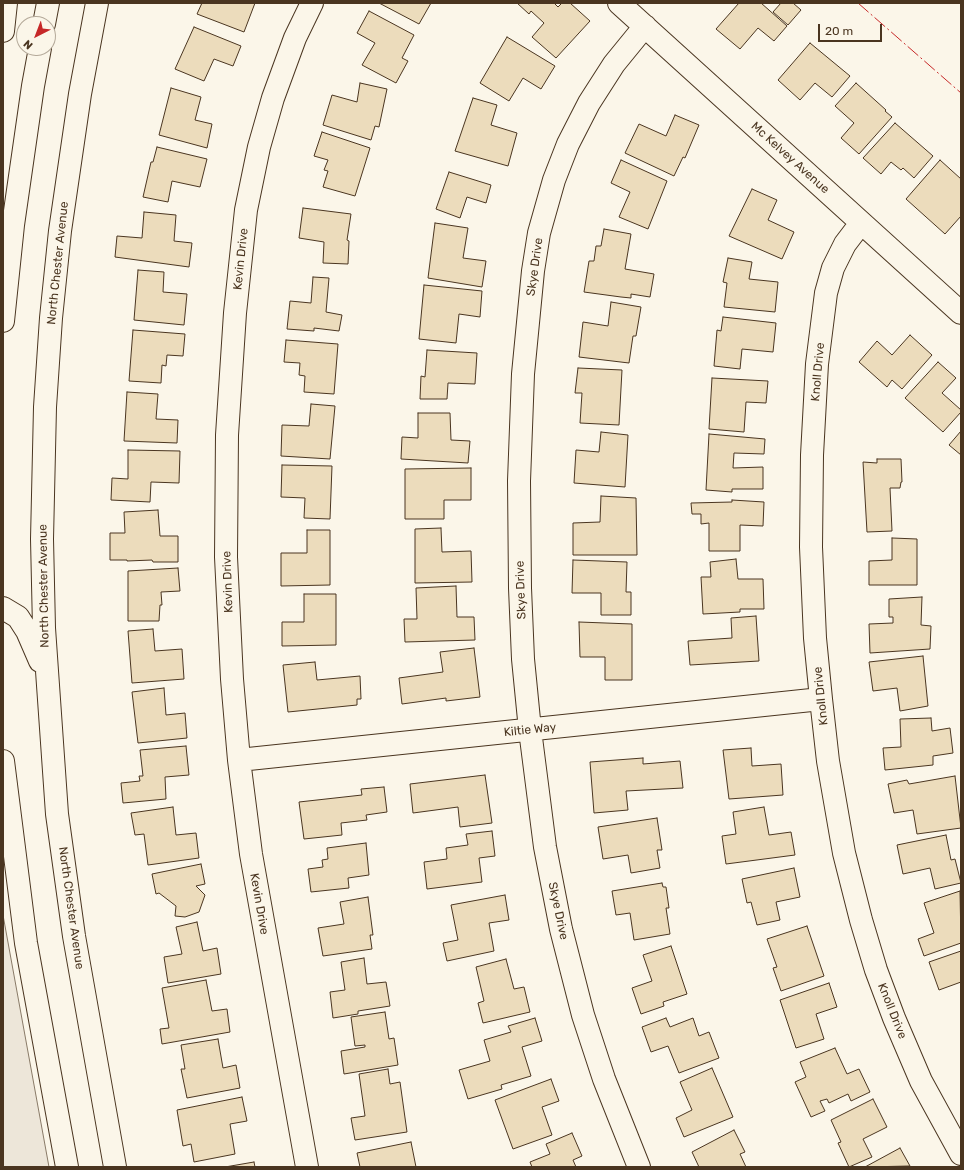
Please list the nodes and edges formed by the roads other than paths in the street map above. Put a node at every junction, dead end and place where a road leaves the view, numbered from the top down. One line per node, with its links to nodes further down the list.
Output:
1 (6, 3): 8 (street)
2 (48, 3): 6 (street)
3 (97, 3): 14 (street, North Chester Avenue)
4 (312, 3): 17 (street, Kevin Drive)
5 (619, 3): 7 (street, Mc Kelvey Avenue)
6 (46, 16)
7 (645, 26): 10 (street, Mc Kelvey Avenue); 16 (street, Skye Drive)
8 (3, 31)
9 (39, 56): 12 (street)
10 (861, 223): 11 (street, Mc Kelvey Avenue); 15 (street, Knoll Drive)
11 (961, 313)
12 (3, 321)
13 (3, 608): 14 (street)
14 (46, 675): 21 (street, North Chester Avenue)
15 (821, 699): 16 (street, Kiltie Way); 19 (street, Knoll Drive)
16 (530, 730): 17 (street, Kiltie Way); 23 (street, Skye Drive)
17 (239, 760): 22 (street, Kevin Drive)
18 (4, 774): 20 (street)
19 (961, 1154)
20 (67, 1167)
21 (115, 1167)
22 (306, 1167)
23 (639, 1167)

